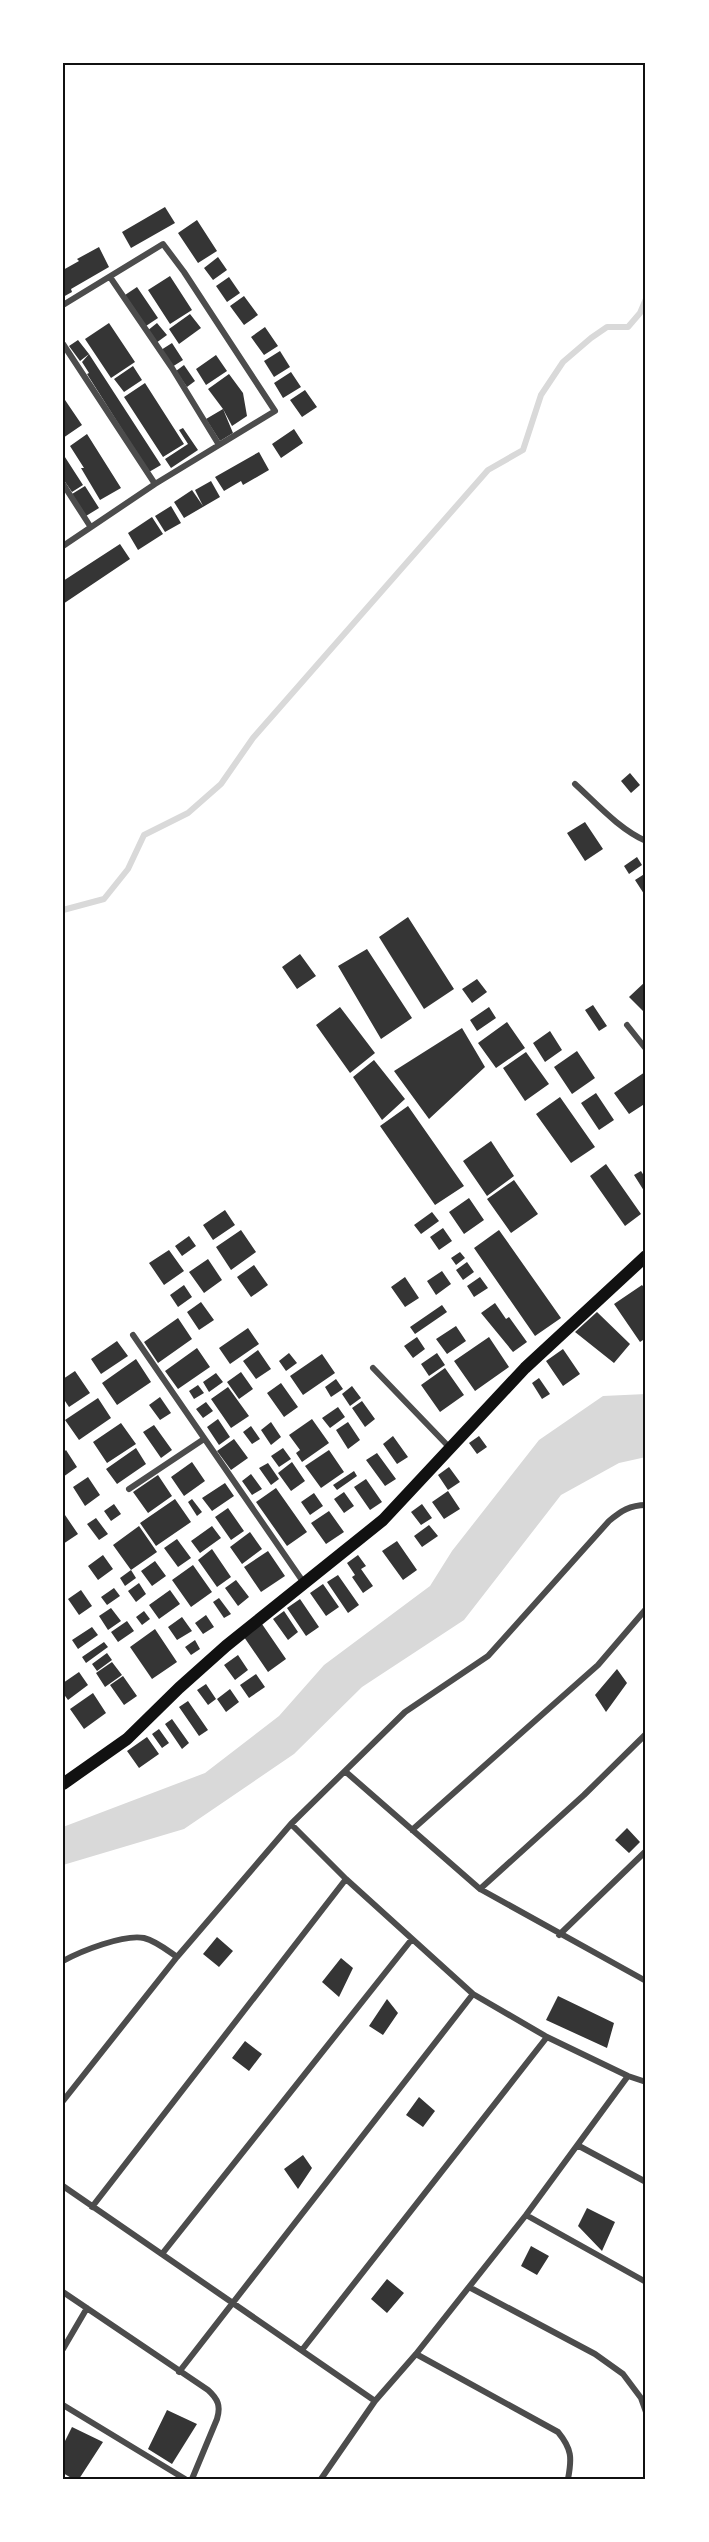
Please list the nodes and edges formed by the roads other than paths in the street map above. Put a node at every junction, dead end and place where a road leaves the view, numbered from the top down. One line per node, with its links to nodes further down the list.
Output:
1 (110, 276): 2 (street); 4 (street); 4 (street)
2 (63, 305)
3 (63, 344): 6 (street)
4 (219, 445): 6 (street)
5 (63, 484): 7 (street)
6 (155, 484): 7 (street)
7 (90, 526): 8 (street)
8 (63, 546)
9 (575, 784): 10 (street)
10 (646, 841)
11 (627, 1025): 12 (street)
12 (646, 1048)
13 (646, 1256): 17 (main road)
14 (133, 1335): 16 (street)
15 (373, 1368): 17 (street)
16 (204, 1439): 18 (street); 20 (street)
17 (450, 1449): 20 (main road)
18 (129, 1489)
19 (646, 1505): 23 (street)
20 (304, 1583): 24 (main road)
21 (646, 1609): 26 (street)
22 (646, 1734): 29 (street)
23 (346, 1772): 25 (street); 26 (street)
24 (63, 1784)
25 (291, 1824): 28 (street); 32 (street)
26 (412, 1830): 29 (street)
27 (646, 1851): 30 (street)
28 (346, 1879): 31 (street); 45 (street)
29 (480, 1889): 30 (street)
30 (560, 1935): 35 (street)
31 (412, 1939): 37 (street); 47 (street)
32 (177, 1957): 33 (street); 41 (street)
33 (63, 1961)
34 (646, 1970): 35 (street)
35 (638, 1977): 36 (street)
36 (646, 1981)
37 (473, 1994): 38 (street); 51 (street)
38 (547, 2037): 39 (street); 54 (street)
39 (628, 2076): 40 (street); 42 (street)
40 (646, 2082)
41 (63, 2101)
42 (579, 2146): 43 (street); 46 (street)
43 (646, 2182)
44 (63, 2186): 45 (street)
45 (92, 2206): 47 (street)
46 (526, 2215): 48 (street); 49 (street)
47 (162, 2254): 51 (street)
48 (646, 2282)
49 (469, 2287): 55 (street); 59 (street)
50 (63, 2292): 52 (street)
51 (232, 2303): 54 (street); 56 (street)
52 (87, 2308): 53 (street); 56 (street)
53 (63, 2349)
54 (302, 2350): 57 (street)
55 (416, 2354): 57 (street); 63 (street)
56 (179, 2372): 61 (street)
57 (375, 2401): 62 (street)
58 (63, 2405): 60 (street)
59 (646, 2412)
60 (185, 2479)
61 (192, 2479)
62 (321, 2479)
63 (568, 2479)

